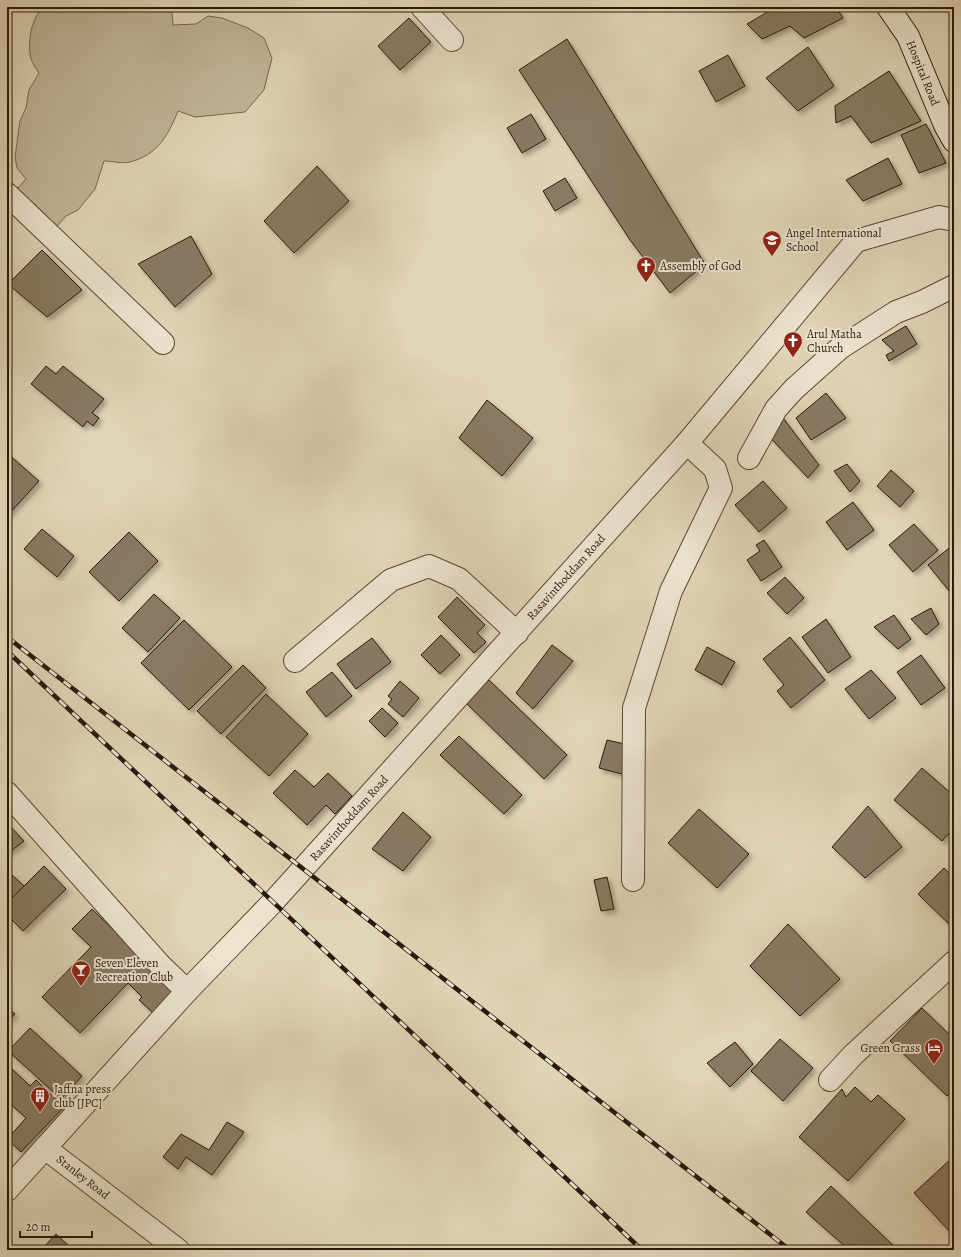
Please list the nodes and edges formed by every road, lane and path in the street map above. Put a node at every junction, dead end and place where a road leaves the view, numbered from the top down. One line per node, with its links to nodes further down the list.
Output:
1 (422, 7): 3 (street)
2 (888, 7): 4 (street, Hospital Road)
3 (452, 40)
4 (954, 141)
5 (7, 194): 8 (street)
6 (954, 220): 9 (street, Rasavinthoddam Road)
7 (954, 286): 10 (street)
8 (163, 343)
9 (687, 443): 11 (street, Rasavinthoddam Road); 14 (street)
10 (749, 458)
11 (517, 633): 12 (street); 16 (street, Rasavinthoddam Road)
12 (294, 661)
13 (7, 793): 16 (street)
14 (633, 880)
15 (954, 962): 17 (street)
16 (187, 992): 18 (street, Rasavinthoddam Road)
17 (830, 1080)
18 (45, 1148): 19 (street, Rasavinthoddam Road); 20 (street, Stanley Road)
19 (7, 1190)
20 (178, 1250)

